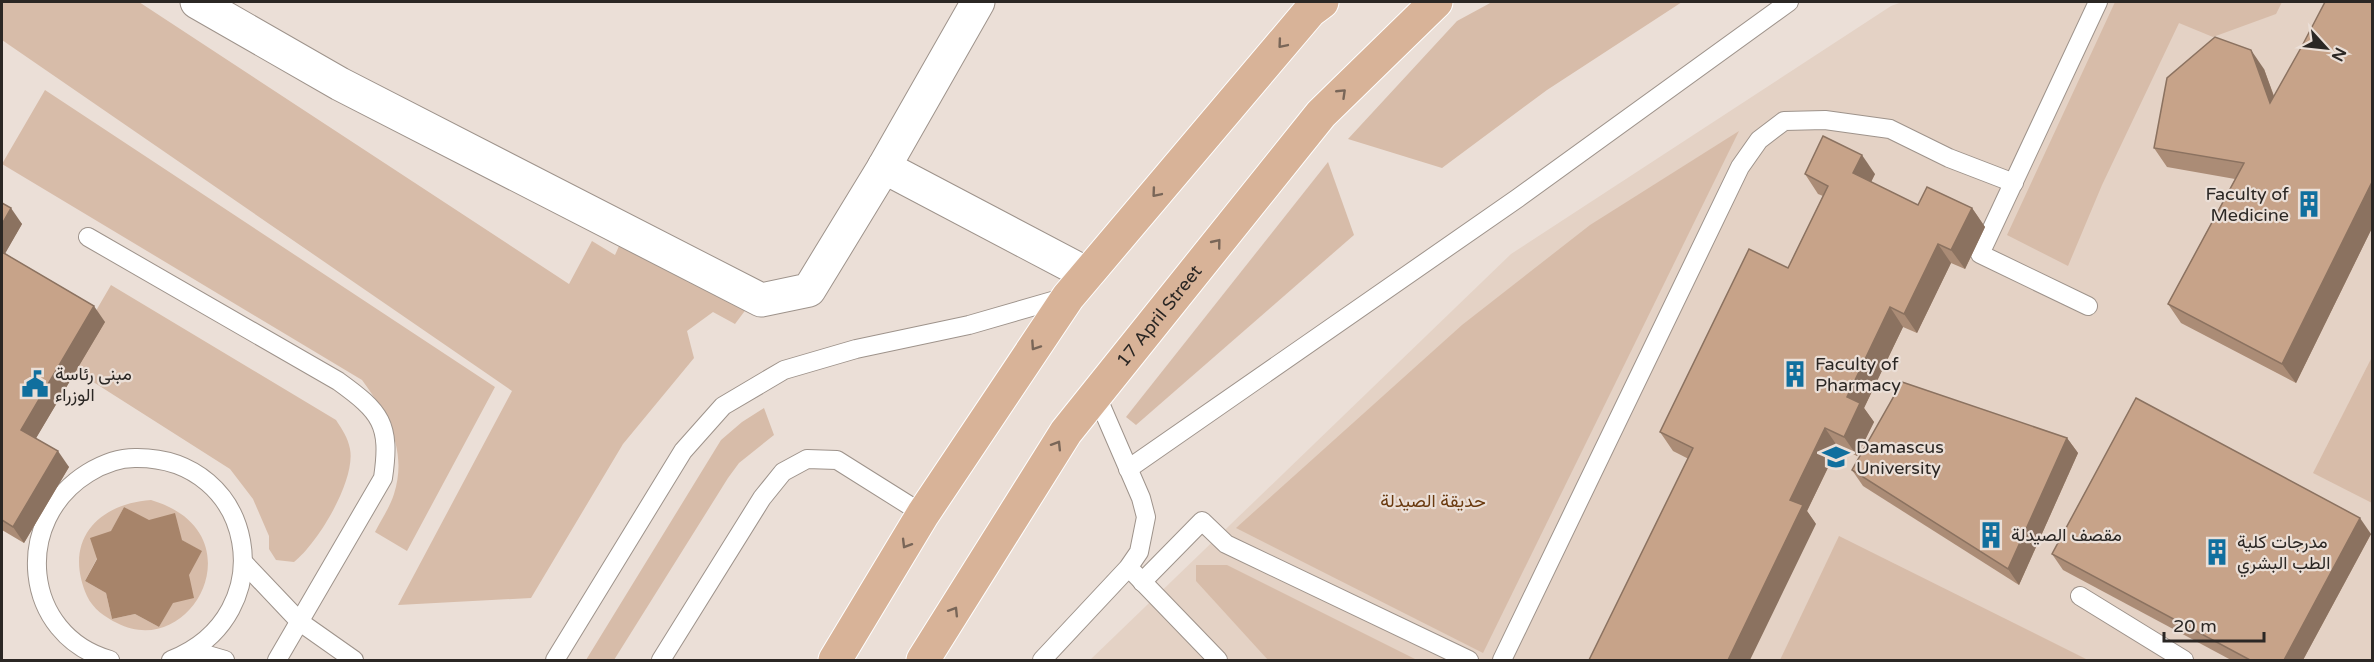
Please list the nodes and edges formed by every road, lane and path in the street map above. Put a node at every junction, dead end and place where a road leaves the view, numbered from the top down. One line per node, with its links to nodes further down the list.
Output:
1 (197, 2): 7 (street)
2 (978, 2): 7 (street)
3 (1322, 2): 10 (main road, one-way to 10)
4 (1436, 2): 12 (main road, 17 April Street, one-way to 4)
5 (1789, 2): 13 (lane)
6 (2098, 2): 8 (lane)
7 (884, 167): 10 (street)
8 (2014, 183): 11 (lane); 33 (lane)
9 (88, 237): 19 (lane)
10 (1078, 285): 14 (main road, one-way to 14); 26 (lane)
11 (2088, 306)
12 (1096, 394): 13 (lane); 29 (main road, 17 April Street, one-way to 12)
13 (1128, 468): 16 (lane)
14 (923, 514): 27 (lane); 28 (main road, one-way to 28)
15 (244, 563): 19 (lane); 20 (lane); 21 (lane)
16 (1128, 568): 17 (lane); 30 (lane)
17 (1142, 582): 31 (lane); 32 (lane)
18 (2080, 596): 34 (lane)
19 (300, 622): 24 (lane); 25 (lane)
20 (194, 651): 22 (lane); 23 (lane)
21 (110, 660)
22 (171, 660)
23 (225, 660)
24 (277, 660)
25 (354, 660)
26 (555, 660)
27 (661, 660)
28 (835, 660)
29 (923, 660)
30 (1042, 660)
31 (1218, 660)
32 (1469, 660)
33 (1502, 660)
34 (2184, 660)

